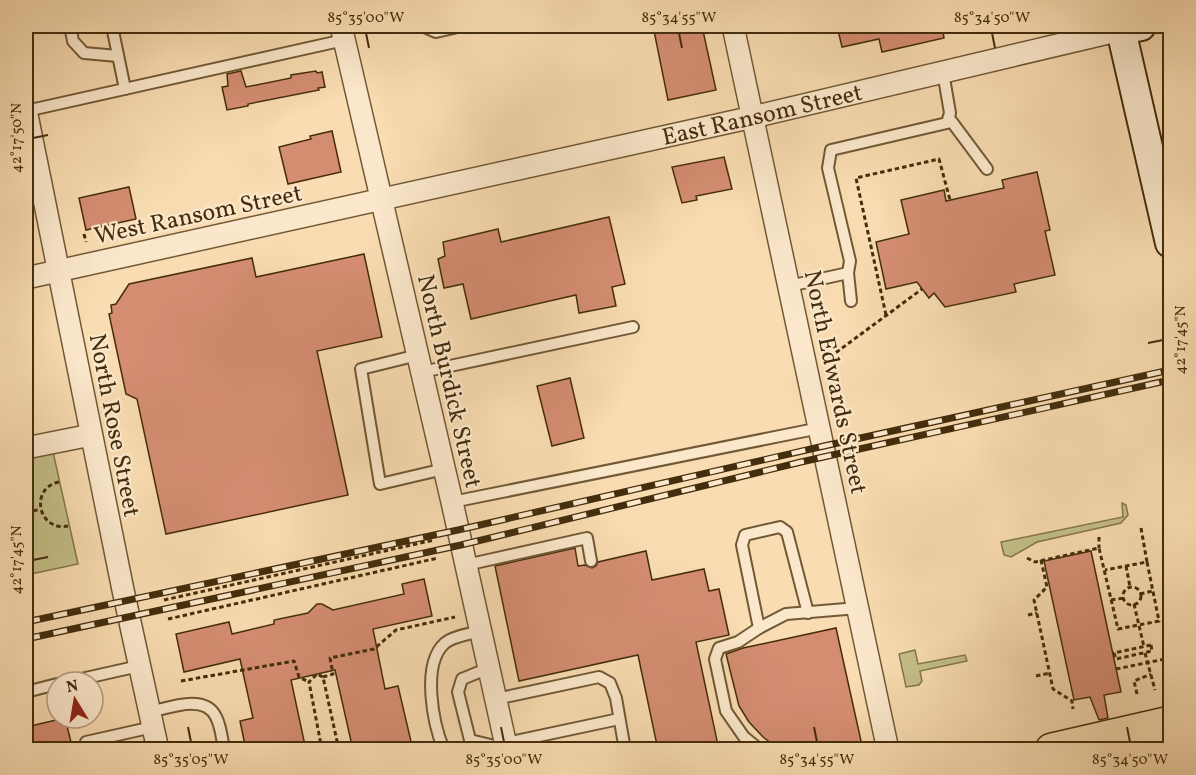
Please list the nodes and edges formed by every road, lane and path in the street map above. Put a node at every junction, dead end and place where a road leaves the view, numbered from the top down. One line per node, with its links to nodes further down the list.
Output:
1 (70, 26): 8 (lane)
2 (112, 26): 8 (lane)
3 (422, 26): 4 (lane)
4 (462, 26)
5 (733, 26): 12 (street, North Edwards Street)
6 (1128, 27): 9 (street, East Ransom Street); 19 (street)
7 (342, 33): 10 (lane); 15 (street, North Burdick Street)
8 (118, 56): 10 (lane)
9 (943, 72): 12 (street, East Ransom Street); 13 (lane)
10 (125, 89): 11 (lane)
11 (26, 111): 20 (street, North Rose Street)
12 (753, 117): 15 (street, East Ransom Street); 23 (street, North Edwards Street)
13 (949, 118): 14 (lane); 21 (lane)
14 (987, 169)
15 (382, 200): 20 (street, West Ransom Street); 29 (street, North Burdick Street)
16 (950, 200): 26 (path)
17 (84, 234): 18 (path)
18 (86, 242)
19 (1170, 243)
20 (58, 271): 22 (street, West Ransom Street); 31 (street, North Rose Street)
21 (848, 273): 23 (lane); 25 (lane)
22 (26, 278)
23 (789, 286): 30 (street, North Edwards Street)
24 (922, 289): 26 (path)
25 (851, 301)
26 (886, 315): 28 (path)
27 (633, 327): 29 (lane)
28 (830, 357)
29 (420, 364): 33 (street, North Burdick Street); 33 (lane)
30 (820, 428): 35 (lane); 58 (street, North Edwards Street)
31 (91, 435): 32 (street); 71 (street, North Rose Street)
32 (26, 448)
33 (444, 469): 35 (street, North Burdick Street)
34 (59, 482): 36 (path)
35 (452, 501): 48 (street, North Burdick Street)
36 (40, 509): 37 (path); 38 (path)
37 (26, 513)
38 (69, 526)
39 (1141, 528): 47 (path)
40 (1099, 537): 42 (path)
41 (434, 540): 55 (path)
42 (1099, 548): 45 (path); 50 (path)
43 (438, 558): 63 (path)
44 (1027, 558): 45 (path)
45 (1041, 560): 60 (path)
46 (591, 561): 48 (lane)
47 (1147, 562): 49 (path); 52 (path)
48 (466, 565): 66 (street, North Burdick Street)
49 (1126, 566): 50 (path); 51 (path)
50 (1105, 570): 56 (path)
51 (1130, 587): 53 (path); 54 (path)
52 (1153, 591): 53 (path); 64 (path)
53 (1140, 594): 57 (path)
54 (1124, 598): 56 (path); 57 (path)
55 (164, 600)
56 (1111, 600): 64 (path)
57 (1134, 604): 64 (path)
58 (858, 608): 59 (lane); 93 (street, North Edwards Street)
59 (808, 613): 65 (lane); 65 (lane)
60 (1037, 613): 61 (path); 75 (path)
61 (1028, 615)
62 (455, 617): 78 (path)
63 (168, 619)
64 (1138, 625): 67 (path)
65 (759, 628): 100 (lane)
66 (480, 631): 72 (street, North Burdick Street); 98 (lane)
67 (1144, 647): 68 (path); 68 (path)
68 (1145, 653): 70 (path)
69 (1170, 658): 70 (path)
70 (1148, 663): 73 (path); 76 (path)
71 (139, 666): 74 (lane); 88 (street, North Rose Street)
72 (489, 668): 85 (street, North Burdick Street); 92 (lane)
73 (1116, 669)
74 (105, 674)
75 (1050, 674): 77 (path); 86 (path)
76 (1151, 674): 82 (path); 84 (path)
77 (1036, 676)
78 (322, 677): 80 (path); 97 (path)
79 (181, 681): 80 (path)
80 (309, 682): 96 (path)
81 (45, 687): 83 (lane)
82 (1155, 690)
83 (26, 692)
84 (1137, 694)
85 (496, 699): 87 (lane); 92 (street, North Burdick Street)
86 (1073, 709)
87 (619, 719): 92 (lane); 99 (lane)
88 (151, 720): 90 (lane); 94 (street, North Rose Street); 95 (lane)
89 (1170, 723): 101 (main road)
90 (86, 742)
91 (914, 745): 93 (path)
92 (507, 747)
93 (896, 748)
94 (158, 750)
95 (224, 750)
96 (322, 750)
97 (339, 750)
98 (444, 750)
99 (625, 750)
100 (760, 750)
101 (1052, 750)

